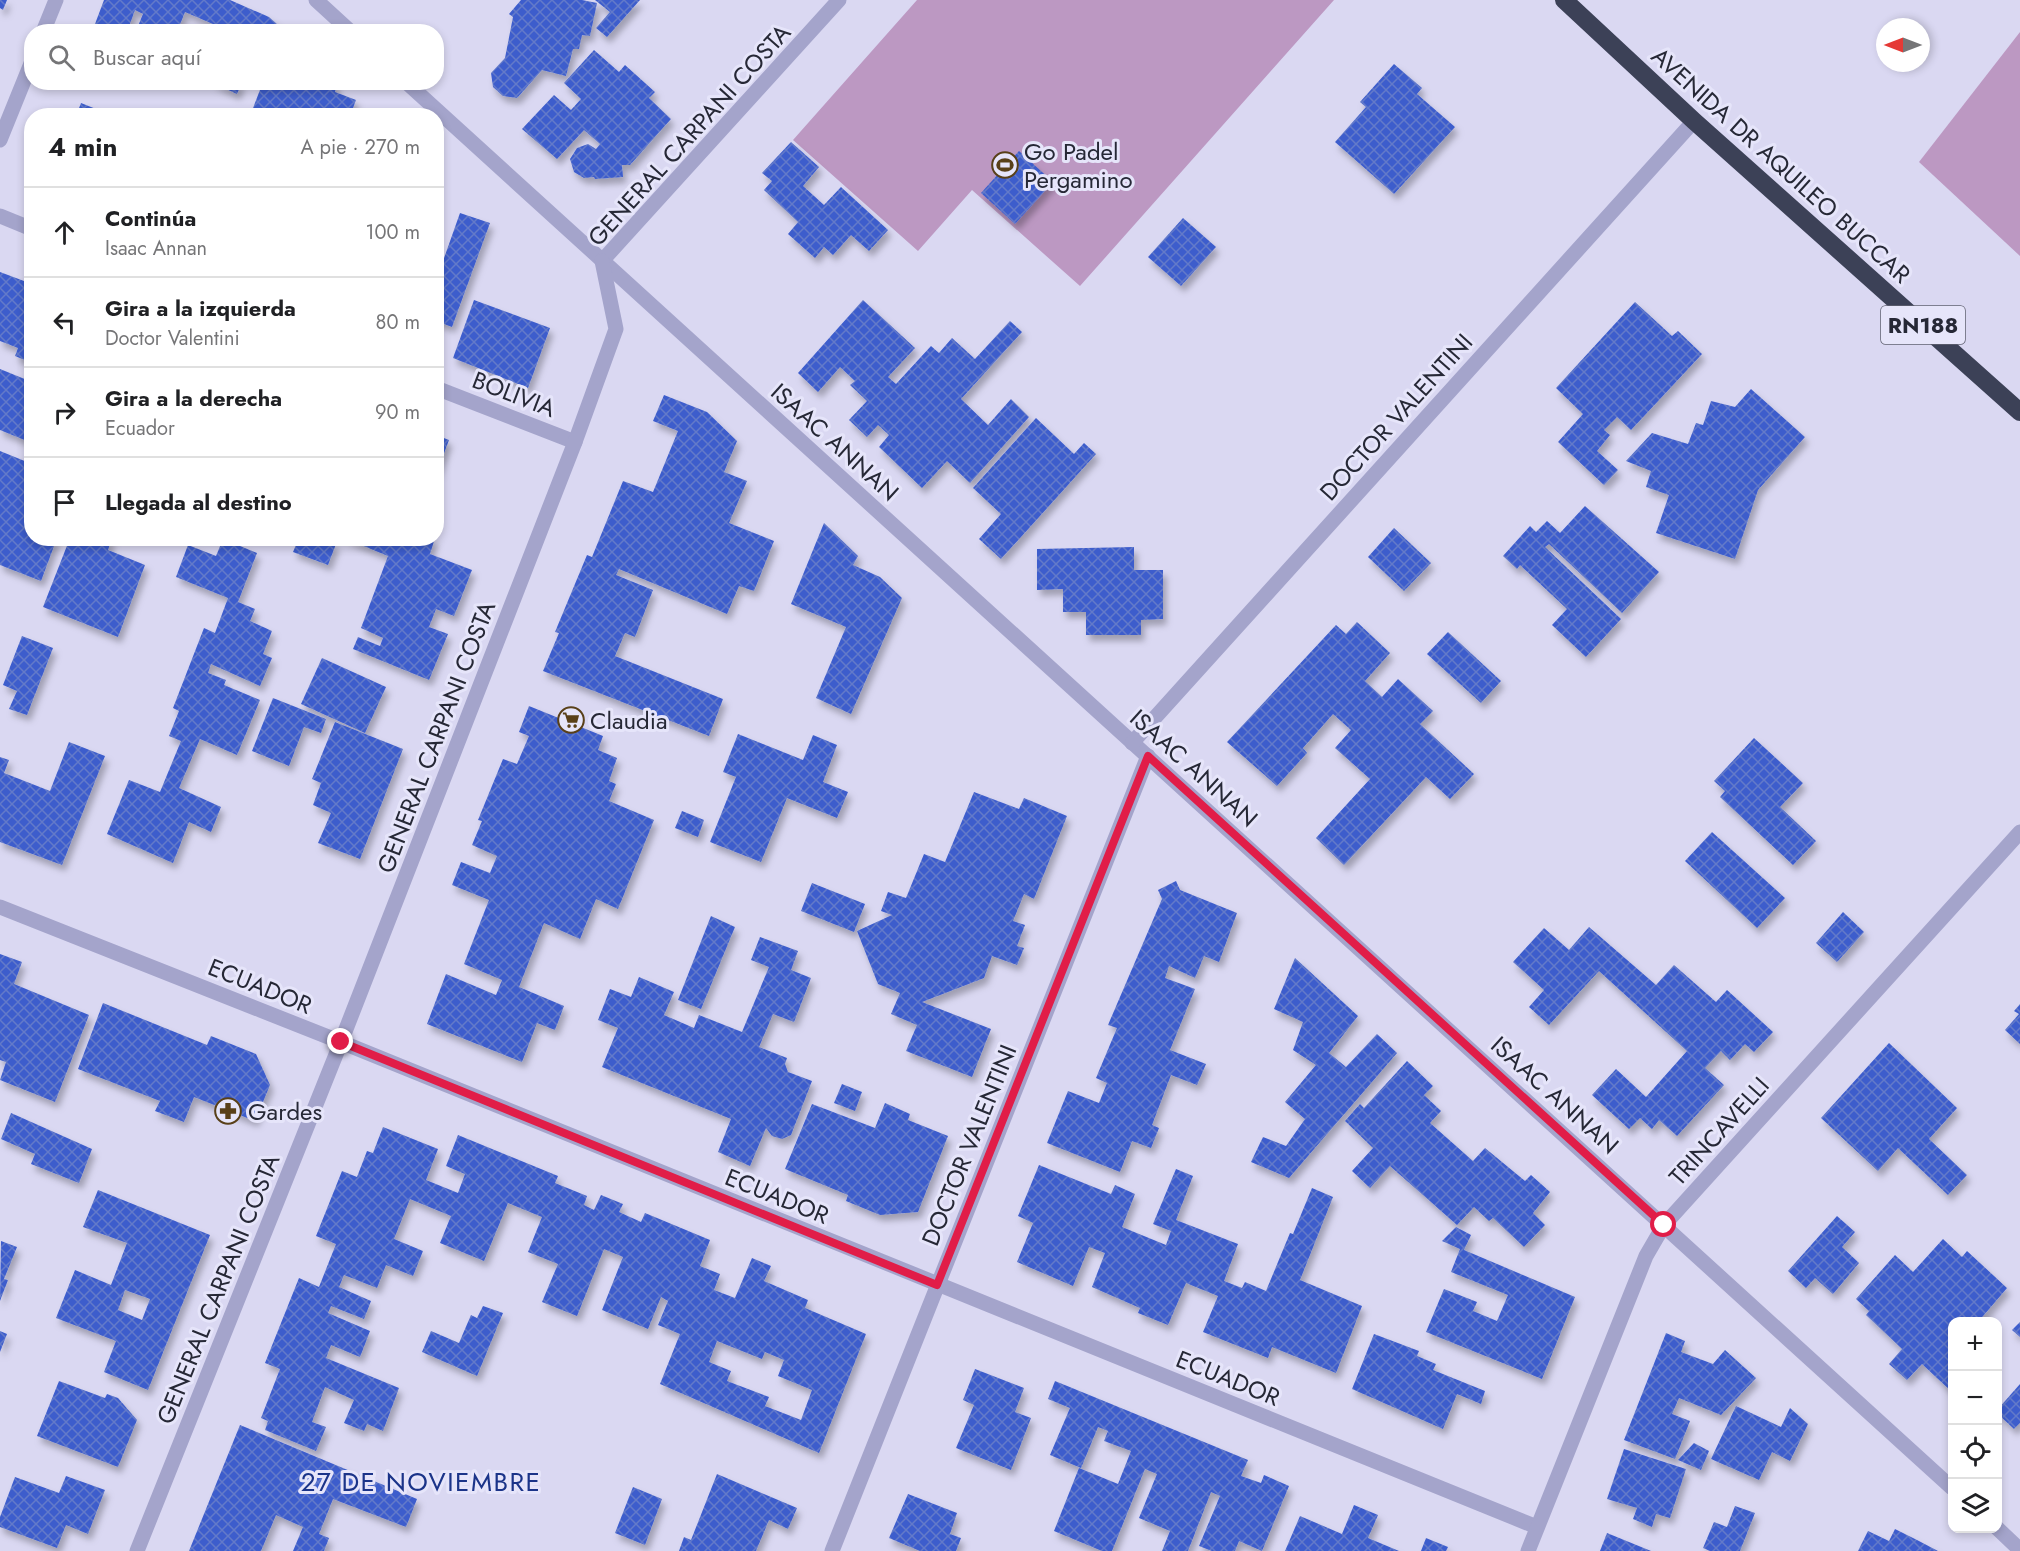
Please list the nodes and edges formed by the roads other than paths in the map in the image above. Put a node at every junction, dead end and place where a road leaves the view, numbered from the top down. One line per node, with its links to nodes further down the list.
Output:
1 (56, 0): 5 (street)
2 (316, 0): 6 (street)
3 (839, 0): 15 (street, GENERAL CARPANI COSTA)
4 (1564, 0): 11 (highway, AVENIDA DR AQUILEO BUCCAR / RN188)
5 (46, 24)
6 (342, 24)
7 (24, 81): 12 (street)
8 (415, 90): 9 (street, ISAAC ANNAN)
9 (434, 108)
10 (444, 117): 15 (street, ISAAC ANNAN)
11 (1694, 121): 17 (highway, AVENIDA DR AQUILEO BUCCAR / RN188); 19 (street, DOCTOR VALENTINI)
12 (0, 140)
13 (0, 216): 14 (street)
14 (24, 226)
15 (602, 261): 18 (street, GENERAL CARPANI COSTA); 19 (street, ISAAC ANNAN)
16 (444, 391): 18 (street, BOLIVIA)
17 (2020, 412)
18 (575, 442): 23 (street, GENERAL CARPANI COSTA)
19 (1132, 743): 20 (street, ISAAC ANNAN)
20 (1148, 756): 24 (street, ISAAC ANNAN); 25 (street, DOCTOR VALENTINI)
21 (2020, 832): 24 (street, TRINCAVELLI)
22 (0, 907): 23 (street, ECUADOR)
23 (341, 1042): 25 (street, ECUADOR); 30 (street, GENERAL CARPANI COSTA)
24 (1664, 1225): 26 (street, ISAAC ANNAN); 27 (street, TRINCAVELLI)
25 (937, 1285): 27 (street, ECUADOR); 31 (street, DOCTOR VALENTINI)
26 (1948, 1483)
27 (1537, 1527): 32 (street, TRINCAVELLI)
28 (2002, 1533): 29 (street)
29 (2020, 1550)
30 (137, 1551)
31 (832, 1551)
32 (1528, 1551)

